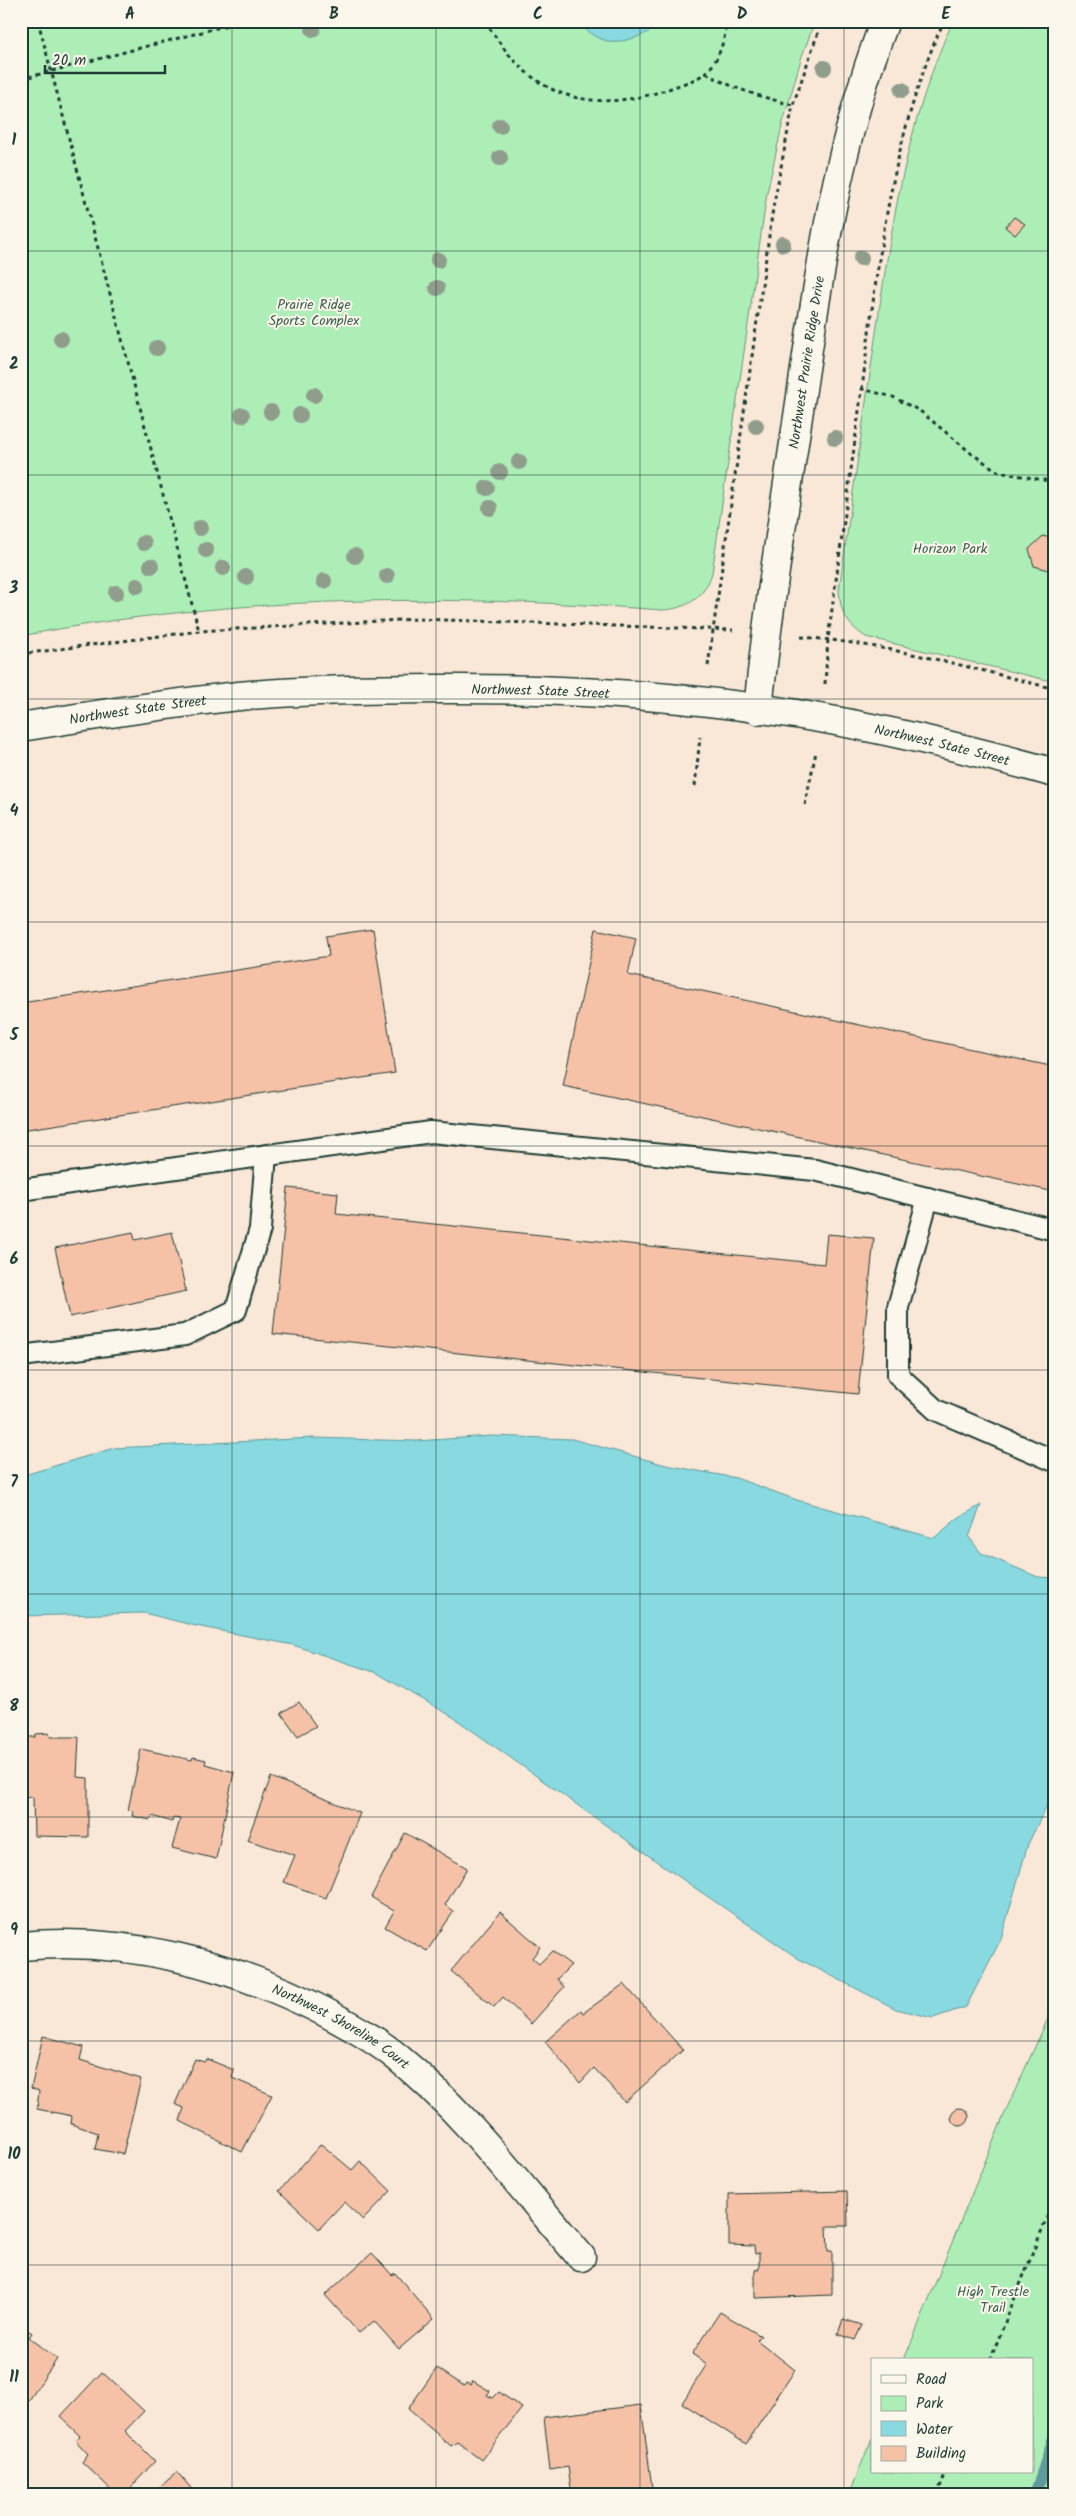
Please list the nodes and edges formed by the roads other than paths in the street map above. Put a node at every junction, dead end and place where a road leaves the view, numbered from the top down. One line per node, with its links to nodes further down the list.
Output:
1 (885, 21): 2 (street, Northwest Prairie Ridge Drive)
2 (758, 710): 3 (street, Northwest State Street); 4 (street, Northwest State Street)
3 (21, 727)
4 (1055, 773)
5 (266, 1155): 6 (lane); 7 (lane); 9 (lane)
6 (21, 1190)
7 (928, 1198): 8 (lane); 10 (lane)
8 (1055, 1230)
9 (21, 1356)
10 (1055, 1458)
11 (21, 1946): 12 (street, Northwest Shoreline Court)
12 (581, 2257)

